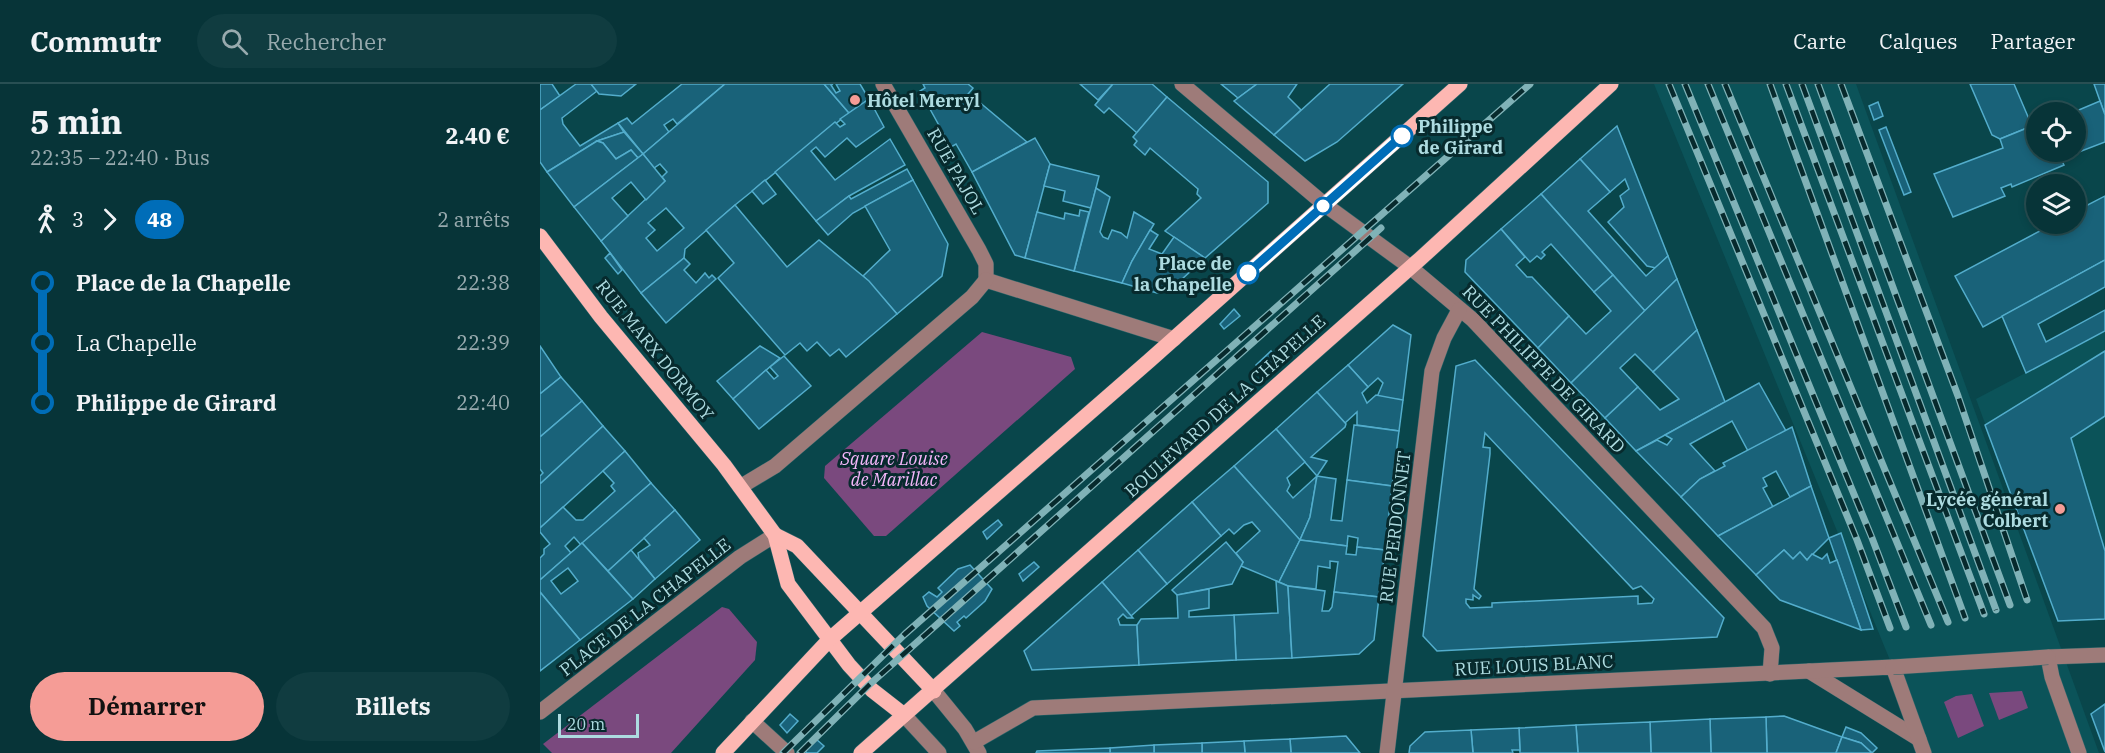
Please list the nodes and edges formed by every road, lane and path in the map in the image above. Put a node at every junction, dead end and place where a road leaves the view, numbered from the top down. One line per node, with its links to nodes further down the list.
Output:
1 (883, 84): 8 (street, RUE PAJOL)
2 (1182, 84): 5 (street, RUE PHILIPPE DE GIRARD)
3 (1460, 84): 5 (main road)
4 (1611, 84): 7 (main road, BOULEVARD DE LA CHAPELLE)
5 (1324, 204): 7 (street, RUE PHILIPPE DE GIRARD); 10 (main road)
6 (540, 236): 11 (main road, RUE MARX DORMOY)
7 (1410, 267): 9 (street, RUE PHILIPPE DE GIRARD); 20 (main road, BOULEVARD DE LA CHAPELLE)
8 (986, 280): 10 (street); 11 (street)
9 (1459, 310): 19 (street, RUE PHILIPPE DE GIRARD); 21 (street, RUE PERDONNET)
10 (1174, 339): 13 (main road)
11 (740, 487): 12 (main road)
12 (775, 535): 13 (main road); 14 (main road); 22 (street, PLACE DE LA CHAPELLE)
13 (861, 612): 14 (main road); 20 (main road)
14 (830, 639): 23 (main road); 24 (main road)
15 (2105, 655): 16 (street, RUE LOUIS BLANC)
16 (2054, 657): 17 (street, RUE LOUIS BLANC, bridge); 32 (street)
17 (1893, 667): 18 (street, RUE LOUIS BLANC); 25 (street)
18 (1809, 671): 19 (street, RUE LOUIS BLANC); 25 (street)
19 (1770, 674): 21 (street, RUE LOUIS BLANC)
20 (934, 691): 23 (main road, BOULEVARD DE LA CHAPELLE); 26 (street)
21 (1394, 692): 26 (street, RUE LOUIS BLANC); 31 (street, RUE PERDONNET)
22 (540, 712)
23 (904, 715): 29 (main road, BOULEVARD DE LA CHAPELLE); 30 (street)
24 (752, 721): 27 (main road); 28 (street)
25 (1922, 746)
26 (977, 747)
27 (723, 753)
28 (787, 753)
29 (861, 753)
30 (939, 753)
31 (1387, 753)
32 (2079, 753)

